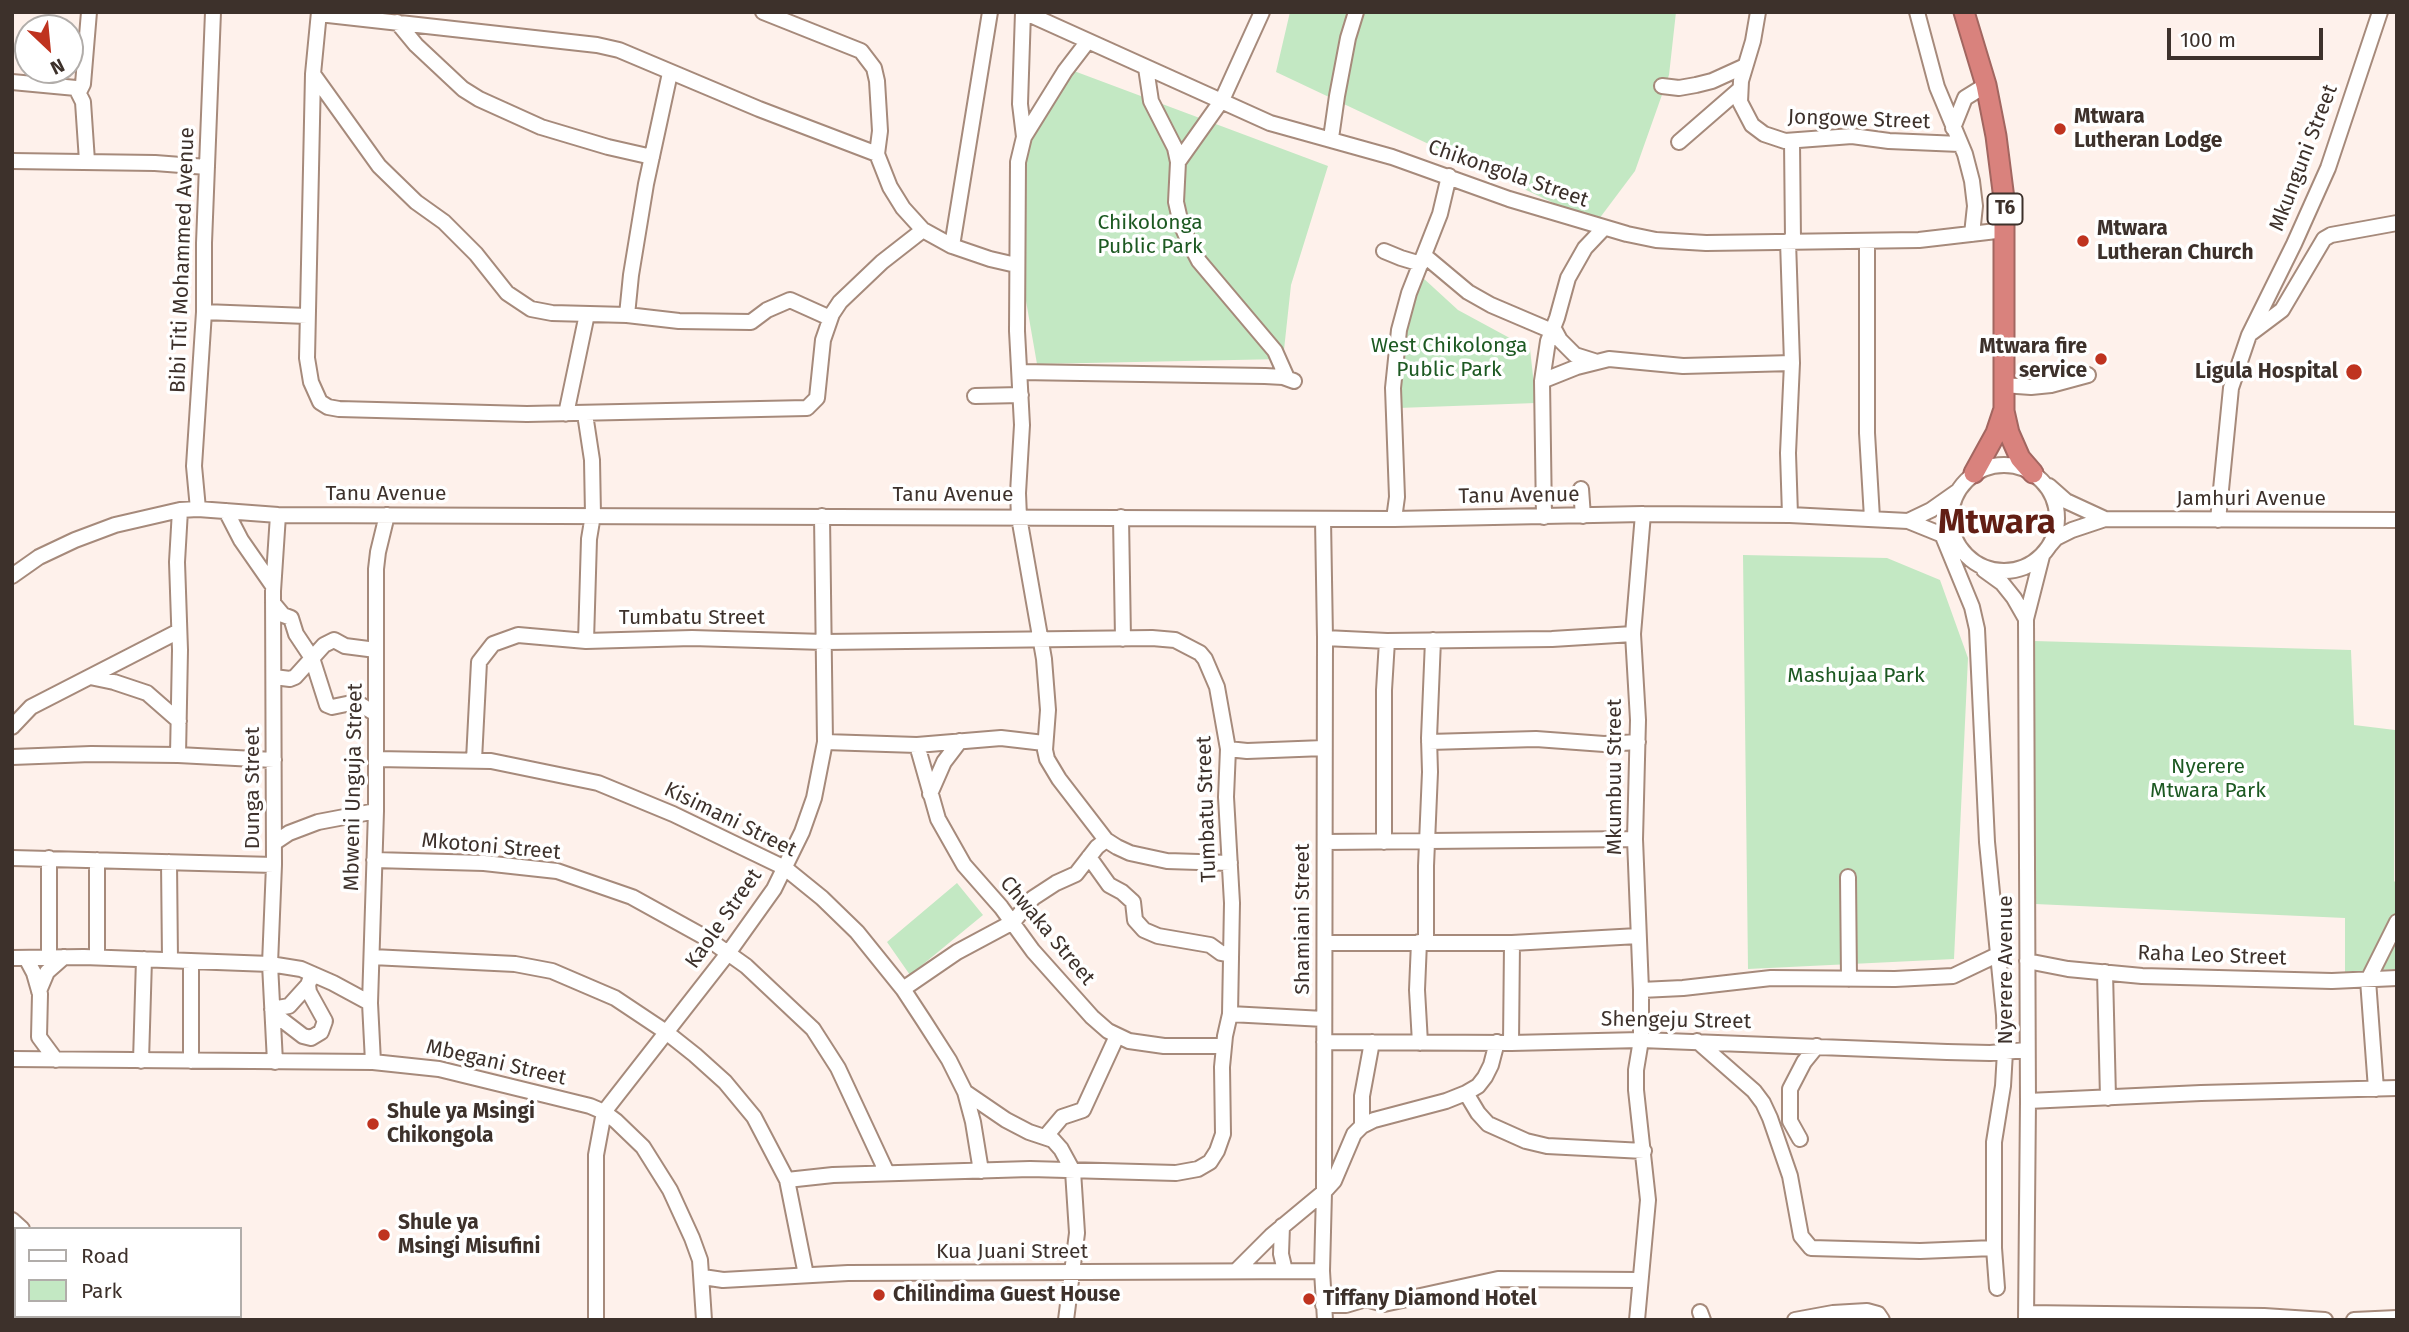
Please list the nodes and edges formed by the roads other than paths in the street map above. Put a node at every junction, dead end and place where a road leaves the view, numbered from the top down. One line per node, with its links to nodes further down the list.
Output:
1 (89, 12): 23 (street)
2 (213, 12): 36 (street, Bibi Titi Mohammed Avenue)
3 (763, 12): 31 (street)
4 (990, 12): 45 (street)
5 (1024, 12): 14 (street, Chikongola Street); 26 (street)
6 (1262, 12): 24 (street)
7 (1356, 12): 27 (street)
8 (1758, 12): 15 (street, Jongowe Street)
9 (1917, 12): 25 (street)
10 (1964, 12): 20 (highway, T6)
11 (2380, 12): 55 (street, Mkunguni Street)
12 (319, 13): 13 (street); 18 (street)
13 (397, 22): 17 (street); 32 (street)
14 (1088, 41): 16 (street, Chikongola Street); 26 (street)
15 (1745, 66): 21 (street); 22 (street, Jongowe Street)
16 (1146, 68): 24 (street, Chikongola Street); 35 (street)
17 (670, 73): 31 (street); 32 (street)
18 (313, 74): 50 (street); 52 (street)
19 (12, 82): 23 (street)
20 (1986, 85): 25 (street); 41 (highway, T6)
21 (1662, 86)
22 (1740, 89): 28 (street, Jongowe Street); 29 (street)
23 (79, 92): 34 (street)
24 (1222, 100): 27 (street, Chikongola Street); 35 (street)
25 (1953, 128): 30 (street)
26 (1024, 137): 48 (street)
27 (1331, 138): 37 (street, Chikongola Street)
28 (1792, 141): 30 (street, Jongowe Street); 43 (street)
29 (1679, 142)
30 (1960, 144): 42 (street)
31 (877, 154): 40 (street)
32 (652, 157): 51 (street)
33 (12, 161): 34 (street)
34 (87, 161): 36 (street)
35 (1178, 162): 58 (street)
36 (207, 167): 49 (street, Bibi Titi Mohammed Avenue)
37 (1449, 176): 39 (street, Chikongola Street); 47 (street)
38 (2397, 223): 55 (street)
39 (1604, 228): 43 (street, Chikongola Street); 54 (street)
40 (923, 230): 45 (street); 53 (street)
41 (2005, 230): 42 (street, Chikongola Street); 61 (highway, T6)
42 (1972, 234): 44 (street, Chikongola Street)
43 (1790, 240): 44 (street, Chikongola Street); 57 (street)
44 (1867, 241): 84 (street)
45 (952, 246): 48 (street)
46 (1384, 251): 47 (street)
47 (1423, 260): 54 (street); 86 (street)
48 (1016, 265): 58 (street)
49 (204, 312): 52 (street); 71 (street, Bibi Titi Mohammed Avenue)
50 (587, 314): 51 (street); 65 (street)
51 (627, 315): 53 (street)
52 (307, 316): 65 (street)
53 (830, 318): 66 (street)
54 (1553, 329): 56 (street); 60 (street)
55 (2249, 335): 88 (street, Mkunguni Street)
56 (1599, 362): 57 (street); 60 (street)
57 (1792, 363): 78 (street)
58 (1020, 372): 62 (street)
59 (2088, 375): 61 (street)
60 (1542, 381): 83 (street)
61 (2003, 385): 64 (highway, T6)
62 (1021, 395): 63 (street); 81 (street)
63 (975, 396)
64 (2004, 411): 67 (highway, T6); 68 (highway, T6)
65 (566, 414): 66 (street)
66 (585, 414): 77 (street)
67 (1975, 474): 68 (street); 70 (street, T6)
68 (2038, 478): 87 (street); 92 (street, T6)
69 (1581, 489): 80 (street)
70 (1958, 491): 90 (street); 91 (street)
71 (198, 509): 72 (street, Tanu Avenue); 73 (street, Tanu Avenue)
72 (180, 510): 94 (street, Tanu Avenue); 98 (street)
73 (226, 511): 75 (street, Tanu Avenue); 95 (street)
74 (1643, 514): 78 (street, Tanu Avenue); 80 (street, Tanu Avenue); 99 (street, Mkumbuu Street)
75 (278, 515): 76 (street, Tanu Avenue); 95 (street, Dunga Street)
76 (387, 515): 77 (street, Tanu Avenue); 107 (street, Mbweni Unguja Street)
77 (593, 515): 79 (street, Tanu Avenue); 104 (street)
78 (1790, 515): 84 (street, Tanu Avenue)
79 (822, 516): 81 (street, Tanu Avenue); 106 (street, Kaole Street)
80 (1583, 516): 83 (street, Tanu Avenue)
81 (1019, 517): 82 (street, Tanu Avenue); 100 (street)
82 (1121, 517): 85 (street, Tanu Avenue); 102 (street)
83 (1544, 517): 86 (street, Tanu Avenue)
84 (1872, 518): 90 (street, Tanu Avenue)
85 (1323, 519): 86 (street, Tanu Avenue); 101 (street, Shamiani Street)
86 (1394, 519)
87 (2105, 519): 88 (street, Jamhuri Avenue); 92 (street)
88 (2218, 520): 89 (street, Jamhuri Avenue)
89 (2397, 520)
90 (1908, 521): 91 (street, Tanu Avenue)
91 (1948, 537): 93 (street); 153 (street)
92 (2046, 550): 93 (street); 97 (street, T6)
93 (1976, 564): 97 (street)
94 (12, 576)
95 (273, 586): 96 (street, Dunga Street)
96 (273, 603): 108 (street); 110 (street, Dunga Street)
97 (2026, 619): 161 (street, Nyerere Avenue / T6)
98 (179, 631): 109 (street); 112 (street)
99 (1633, 635): 103 (street); 117 (street, Mkumbuu Street)
100 (1042, 638): 102 (street, Tumbatu Street); 106 (street, Tumbatu Street); 118 (street)
101 (1325, 638): 105 (street); 120 (street, Shamiani Street)
102 (1123, 639): 121 (street, Tumbatu Street)
103 (1433, 640): 105 (street); 116 (street)
104 (586, 641): 106 (street, Tumbatu Street); 126 (street, Tumbatu Street)
105 (1387, 641): 133 (street)
106 (824, 642): 115 (street, Kaole Street)
107 (376, 650): 108 (street); 111 (street, Mbweni Unguja Street)
108 (312, 658): 110 (street); 111 (street)
109 (90, 677): 112 (street); 113 (street)
110 (274, 677): 125 (street, Dunga Street)
111 (376, 714): 124 (street, Mbweni Unguja Street)
112 (179, 721): 122 (street)
113 (12, 727)
114 (960, 741): 118 (street); 119 (street); 127 (street)
115 (825, 742): 119 (street); 143 (street, Kaole Street)
116 (1429, 742): 117 (street); 131 (street)
117 (1637, 742): 129 (street, Mkumbuu Street)
118 (1044, 743): 130 (street)
119 (917, 745): 127 (street, Chwaka Street)
120 (1324, 748): 121 (street); 132 (street, Shamiani Street)
121 (1228, 749): 141 (street, Tumbatu Street)
122 (178, 755): 123 (street); 125 (street)
123 (12, 757)
124 (376, 759): 126 (street, Kisimani Street); 128 (street, Mbweni Unguja Street)
125 (274, 760): 134 (street, Dunga Street)
126 (474, 760): 143 (street, Kisimani Street)
127 (930, 794): 145 (street, Chwaka Street)
128 (376, 811): 134 (street); 139 (street, Mbweni Unguja Street)
129 (1635, 839): 131 (street); 147 (street, Mkumbuu Street)
130 (1107, 840): 135 (street); 141 (street)
131 (1428, 840): 133 (street); 148 (street)
132 (1325, 842): 133 (street); 149 (street, Shamiani Street)
133 (1384, 842)
134 (274, 843): 142 (street, Dunga Street)
135 (1089, 857): 145 (street); 152 (street)
136 (12, 858): 137 (street)
137 (49, 858): 138 (street); 154 (street)
138 (97, 860): 140 (street); 155 (street)
139 (374, 860): 151 (street, Mkotoni Street); 156 (street, Mbweni Unguja Street)
140 (169, 862): 142 (street); 159 (street)
141 (1230, 863): 152 (street, Tumbatu Street)
142 (274, 864): 162 (street, Dunga Street)
143 (785, 868): 151 (street, Kaole Street); 168 (street, Kisimani Street)
144 (1848, 877): 166 (street)
145 (1013, 922): 168 (street); 176 (street, Chwaka Street)
146 (2397, 922): 167 (street)
147 (1638, 936): 150 (street); 169 (street, Mkumbuu Street)
148 (1423, 942): 149 (street); 150 (street); 182 (street)
149 (1325, 943): 174 (street, Shamiani Street)
150 (1512, 943): 181 (street)
151 (729, 952): 175 (street, Kaole Street); 206 (street, Mkotoni Street)
152 (1231, 955): 173 (street, Tumbatu Street)
153 (1997, 955): 166 (street); 186 (street)
154 (57, 957): 155 (street); 157 (street); 170 (street)
155 (97, 957): 158 (street)
156 (372, 957): 171 (street, Mbweni Unguja Street); 175 (street)
157 (19, 958): 170 (street)
158 (144, 959): 159 (street); 189 (street)
159 (170, 960): 160 (street)
160 (191, 961): 162 (street); 190 (street)
161 (2027, 961): 163 (street, Raha Leo Street); 185 (street, Nyerere Avenue / T6)
162 (270, 964): 165 (street); 172 (street, Dunga Street)
163 (2105, 972): 167 (street, Raha Leo Street); 197 (street)
164 (2397, 978): 167 (street, Raha Leo Street)
165 (311, 979): 171 (street); 172 (street); 172 (street)
166 (1849, 979): 169 (street)
167 (2368, 980): 193 (street)
168 (903, 989): 195 (street, Kisimani Street)
169 (1641, 990): 177 (street, Mkumbuu Street)
170 (39, 992): 188 (street)
171 (370, 1003): 192 (street, Mbweni Unguja Street)
172 (273, 1011): 191 (street, Dunga Street)
173 (1230, 1014): 174 (street); 183 (street, Tumbatu Street)
174 (1324, 1019): 179 (street, Shamiani Street)
175 (666, 1032): 199 (street, Kaole Street); 207 (street)
176 (1117, 1036): 183 (street, Chwaka Street); 201 (street)
177 (1641, 1040): 178 (street, Shengeju Street); 181 (street, Shengeju Street); 203 (street, Mkumbuu Street)
178 (1697, 1041): 184 (street, Shengeju Street); 210 (street)
179 (1324, 1042): 180 (street, Shengeju Street); 208 (street, Shamiani Street)
180 (1372, 1042): 182 (street, Shengeju Street); 200 (street)
181 (1504, 1042): 182 (street, Shengeju Street); 196 (street)
182 (1420, 1043)
183 (1223, 1045): 205 (street, Tumbatu Street)
184 (1817, 1046): 186 (street, Shengeju Street); 202 (street)
185 (2027, 1050): 186 (street, Shengeju Street); 198 (street, Nyerere Avenue / T6)
186 (2005, 1052): 210 (street)
187 (12, 1059): 188 (street, Mbegani Street)
188 (56, 1060): 189 (street, Mbegani Street)
189 (141, 1061): 190 (street, Mbegani Street)
190 (191, 1061): 191 (street, Mbegani Street)
191 (275, 1062): 192 (street, Mbegani Street)
192 (373, 1062): 199 (street, Mbegani Street)
193 (2376, 1088): 194 (street); 197 (street)
194 (2397, 1088)
195 (965, 1092): 201 (street, Kisimani Street); 204 (street, Kisimani Street)
196 (1466, 1093): 200 (street); 203 (street)
197 (2108, 1098): 198 (street)
198 (2028, 1101): 220 (street, Nyerere Avenue / T6)
199 (604, 1112): 216 (street, Mbegani Street); 223 (street, Kaole Street)
200 (1362, 1126): 208 (street)
201 (1046, 1136): 205 (street)
202 (1800, 1139)
203 (1644, 1151): 217 (street, Mkumbuu Street)
204 (981, 1171): 205 (street, Tumbatu Street); 206 (street, Tumbatu Street)
205 (1073, 1171): 214 (street)
206 (887, 1173): 207 (street, Tumbatu Street)
207 (786, 1180): 215 (street)
208 (1325, 1192): 209 (street); 213 (street, Shamiani Street)
209 (1282, 1226): 211 (street); 212 (street)
210 (1994, 1248): 218 (street)
211 (1236, 1271): 212 (street, Kua Juani Street); 214 (street, Kua Juani Street)
212 (1285, 1271): 213 (street, Kua Juani Street)
213 (1322, 1271): 219 (street, Shamiani Street)
214 (1071, 1273): 215 (street, Kua Juani Street); 225 (street)
215 (806, 1275): 216 (street, Kua Juani Street)
216 (703, 1277): 224 (street, Mbegani Street)
217 (1639, 1280): 219 (street); 226 (street, Mkumbuu Street)
218 (1997, 1288)
219 (1324, 1312)
220 (2026, 1316): 228 (street)
221 (2397, 1318): 229 (street)
222 (1802, 1319): 227 (street)
223 (596, 1320)
224 (705, 1320)
225 (1066, 1320)
226 (1637, 1320)
227 (1882, 1320)
228 (2325, 1320)
229 (2354, 1320)

